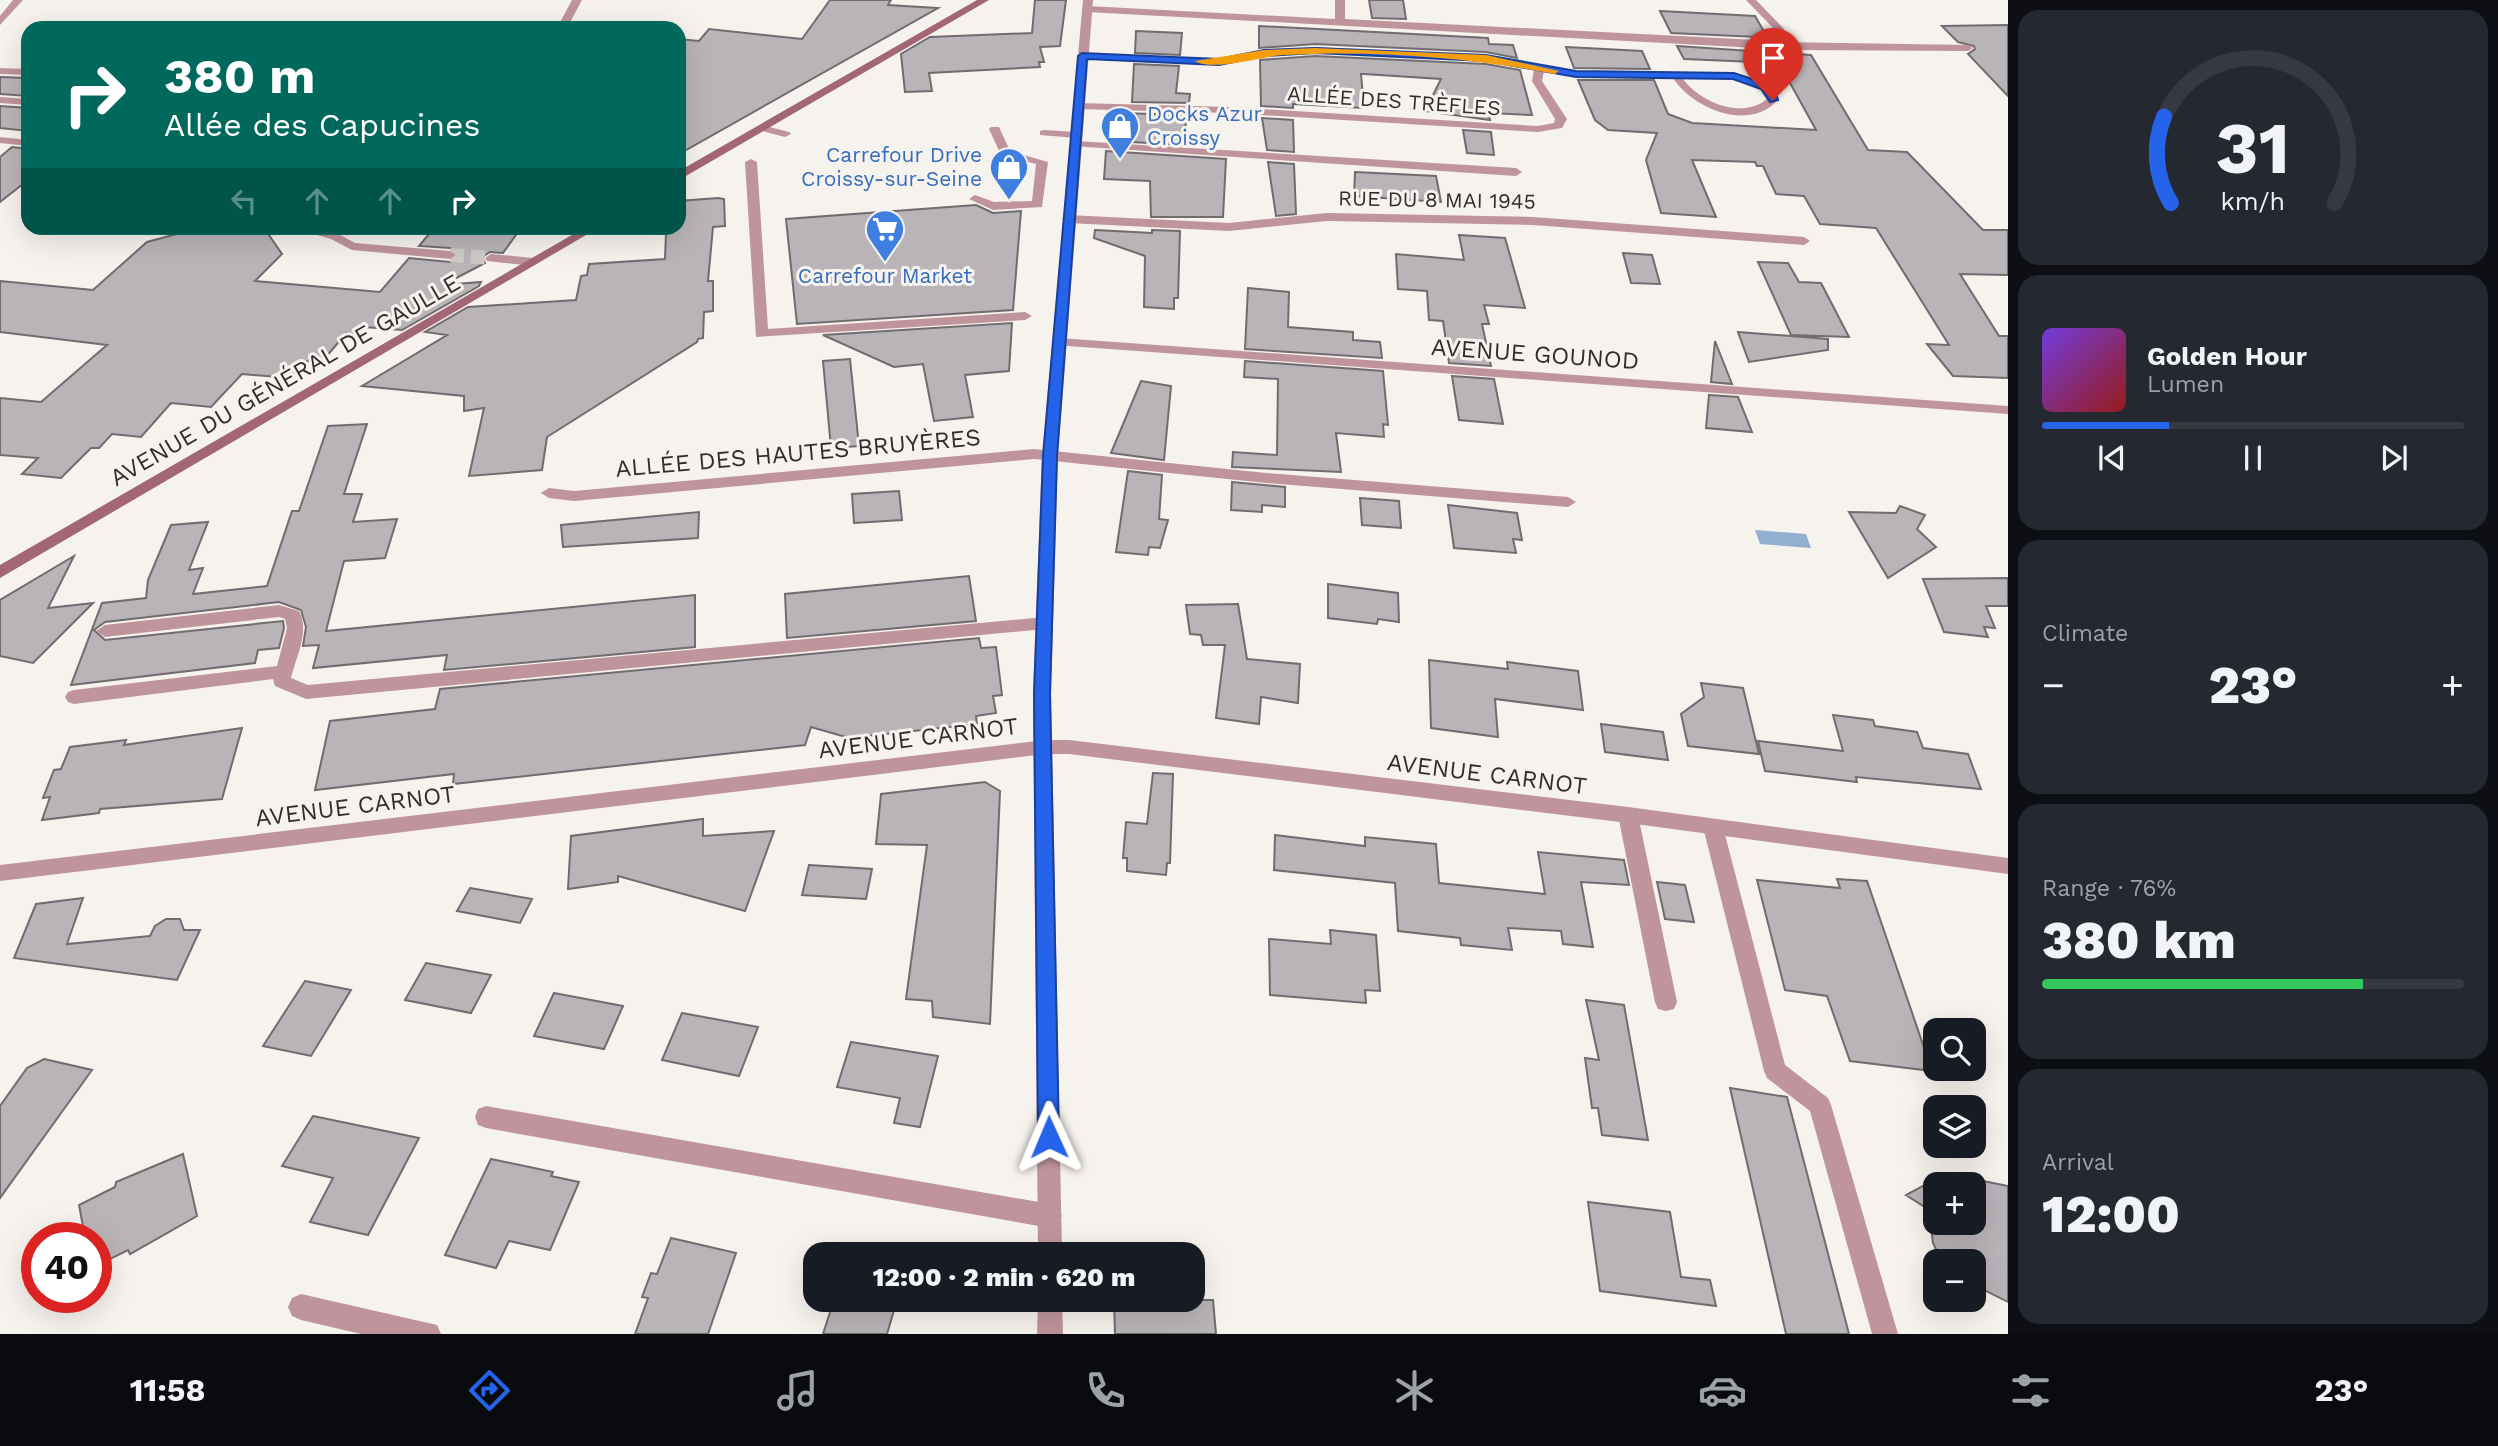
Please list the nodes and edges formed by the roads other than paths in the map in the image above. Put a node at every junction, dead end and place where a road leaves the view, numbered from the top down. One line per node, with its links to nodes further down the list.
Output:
1 (18, 0): 9 (street)
2 (577, 0): 8 (street)
3 (984, 0): 20 (main road)
4 (1340, 0): 7 (street)
5 (1751, 0): 10 (street)
6 (1088, 5): 7 (street); 12 (street)
7 (1340, 20): 10 (street)
8 (566, 21)
9 (0, 23)
10 (1759, 43): 11 (street)
11 (1968, 48)
12 (1082, 56): 13 (street); 19 (street)
13 (1539, 68): 16 (street); 19 (street, ALLÉE DES TRÈFLES)
14 (0, 71): 15 (street)
15 (21, 72)
16 (1676, 75): 16 (street)
17 (0, 100): 18 (street)
18 (21, 102)
19 (1078, 106): 25 (street)
20 (762, 128): 22 (street); 28 (main road)
21 (995, 129): 30 (street)
22 (785, 134)
23 (1044, 134): 25 (street)
24 (0, 140): 26 (street)
25 (1076, 140): 29 (street); 31 (street)
26 (21, 142)
27 (751, 162): 38 (street)
28 (686, 172)
29 (1517, 172)
30 (975, 199)
31 (1068, 219): 34 (street, RUE DU 8 MAI 1945); 39 (street)
32 (330, 235): 35 (street)
33 (580, 235): 37 (main road, AVENUE DU GÉNÉRAL DE GAULLE)
34 (1804, 241)
35 (450, 255)
36 (491, 258): 37 (street)
37 (533, 262): 44 (main road, AVENUE DU GÉNÉRAL DE GAULLE)
38 (1024, 316)
39 (1059, 342): 40 (street, AVENUE GOUNOD); 41 (street)
40 (2008, 410)
41 (1050, 456): 42 (street, ALLÉE DES HAUTES BRUYÈRES); 43 (street, ALLÉE DES HAUTES BRUYÈRES); 45 (street)
42 (549, 493)
43 (1568, 502)
44 (0, 572)
45 (1045, 623): 47 (street); 49 (street)
46 (105, 631): 47 (street)
47 (284, 671): 48 (street)
48 (74, 697)
49 (1045, 747): 50 (street, AVENUE CARNOT); 53 (street, AVENUE CARNOT); 56 (street)
50 (1628, 816): 51 (street, AVENUE CARNOT); 54 (street)
51 (1713, 827): 52 (street, AVENUE CARNOT); 63 (street)
52 (2008, 866)
53 (0, 873)
54 (1666, 1002)
55 (486, 1117): 56 (street)
56 (1050, 1216): 57 (street)
57 (1050, 1242)
58 (301, 1307): 60 (street)
59 (1050, 1312): 62 (street)
60 (392, 1331): 61 (street)
61 (428, 1334)
62 (1049, 1334)
63 (1885, 1334)

